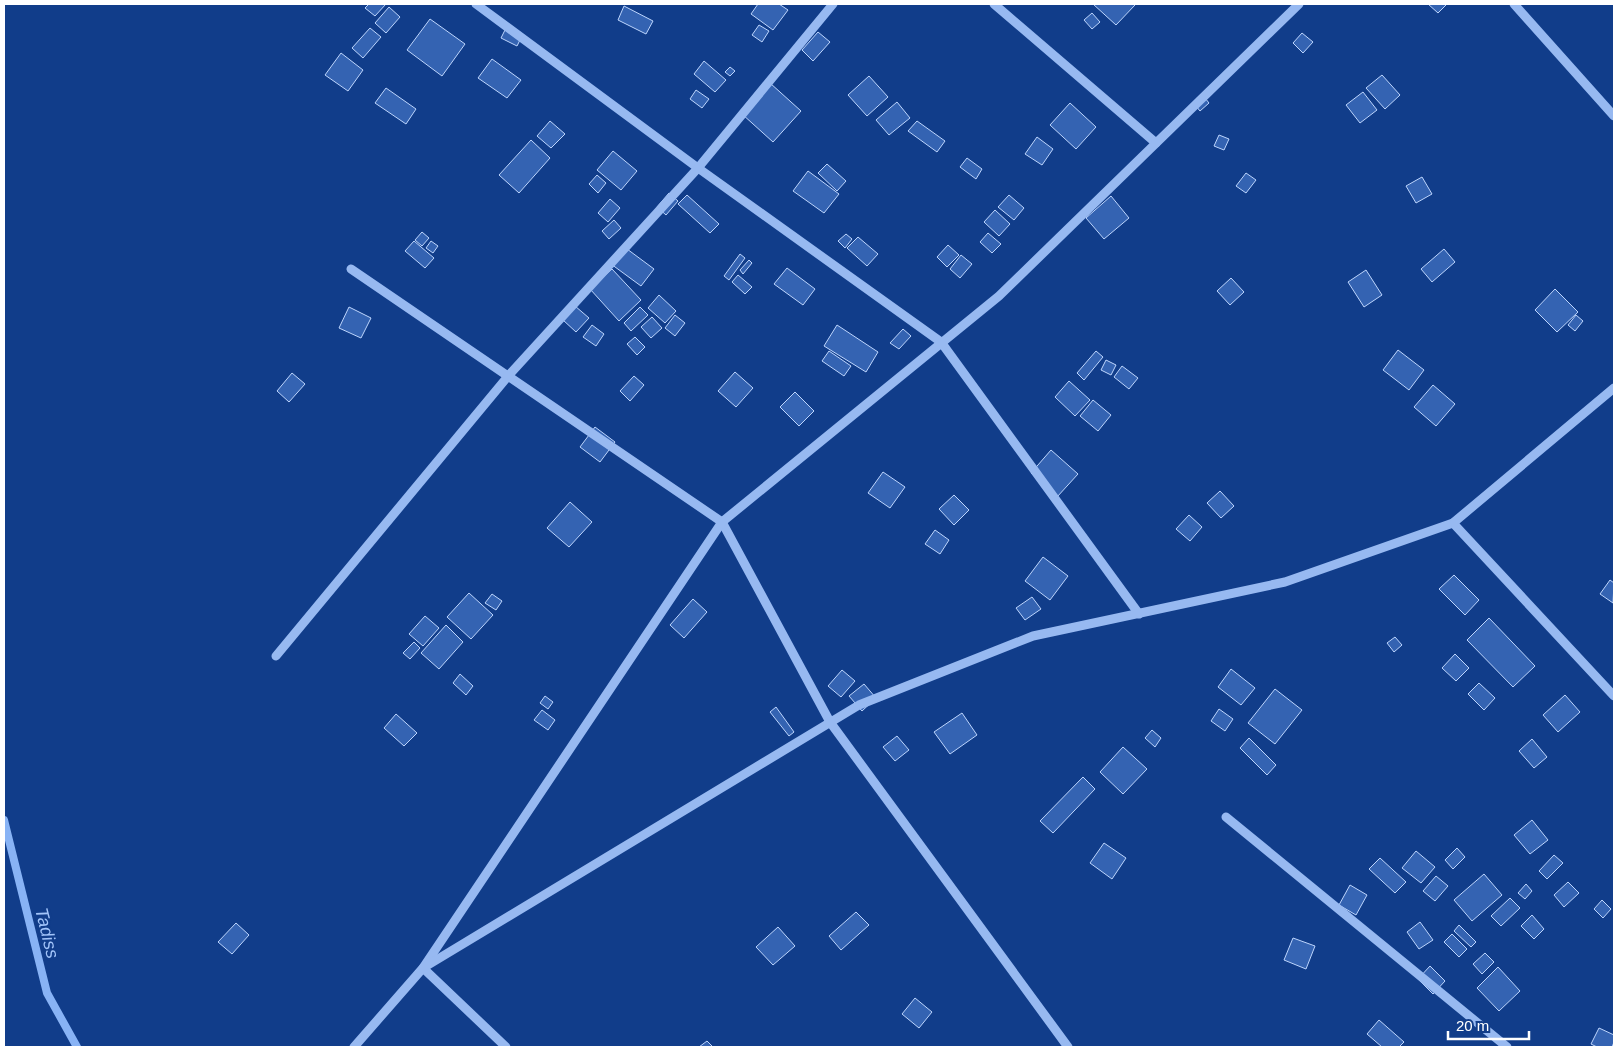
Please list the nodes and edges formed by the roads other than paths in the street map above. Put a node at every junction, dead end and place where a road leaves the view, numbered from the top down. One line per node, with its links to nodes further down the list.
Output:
1 (476, 4): 8 (street)
2 (833, 4): 8 (street)
3 (994, 4): 7 (street)
4 (1299, 4): 7 (street)
5 (1514, 4): 6 (street)
6 (1614, 116)
7 (1156, 143): 10 (street)
8 (698, 168): 10 (street); 11 (street)
9 (351, 269): 11 (street)
10 (941, 342): 13 (street); 15 (street)
11 (509, 375): 13 (street); 16 (street)
12 (1614, 388): 14 (street)
13 (722, 522): 18 (street); 20 (street)
14 (1453, 523): 15 (street); 17 (street)
15 (1139, 614): 18 (street)
16 (276, 656)
17 (1614, 696)
18 (830, 722): 20 (street); 23 (street)
19 (1226, 817): 24 (street)
20 (424, 968): 21 (street); 22 (street)
21 (354, 1047)
22 (506, 1047)
23 (1068, 1047)
24 (1508, 1047)

